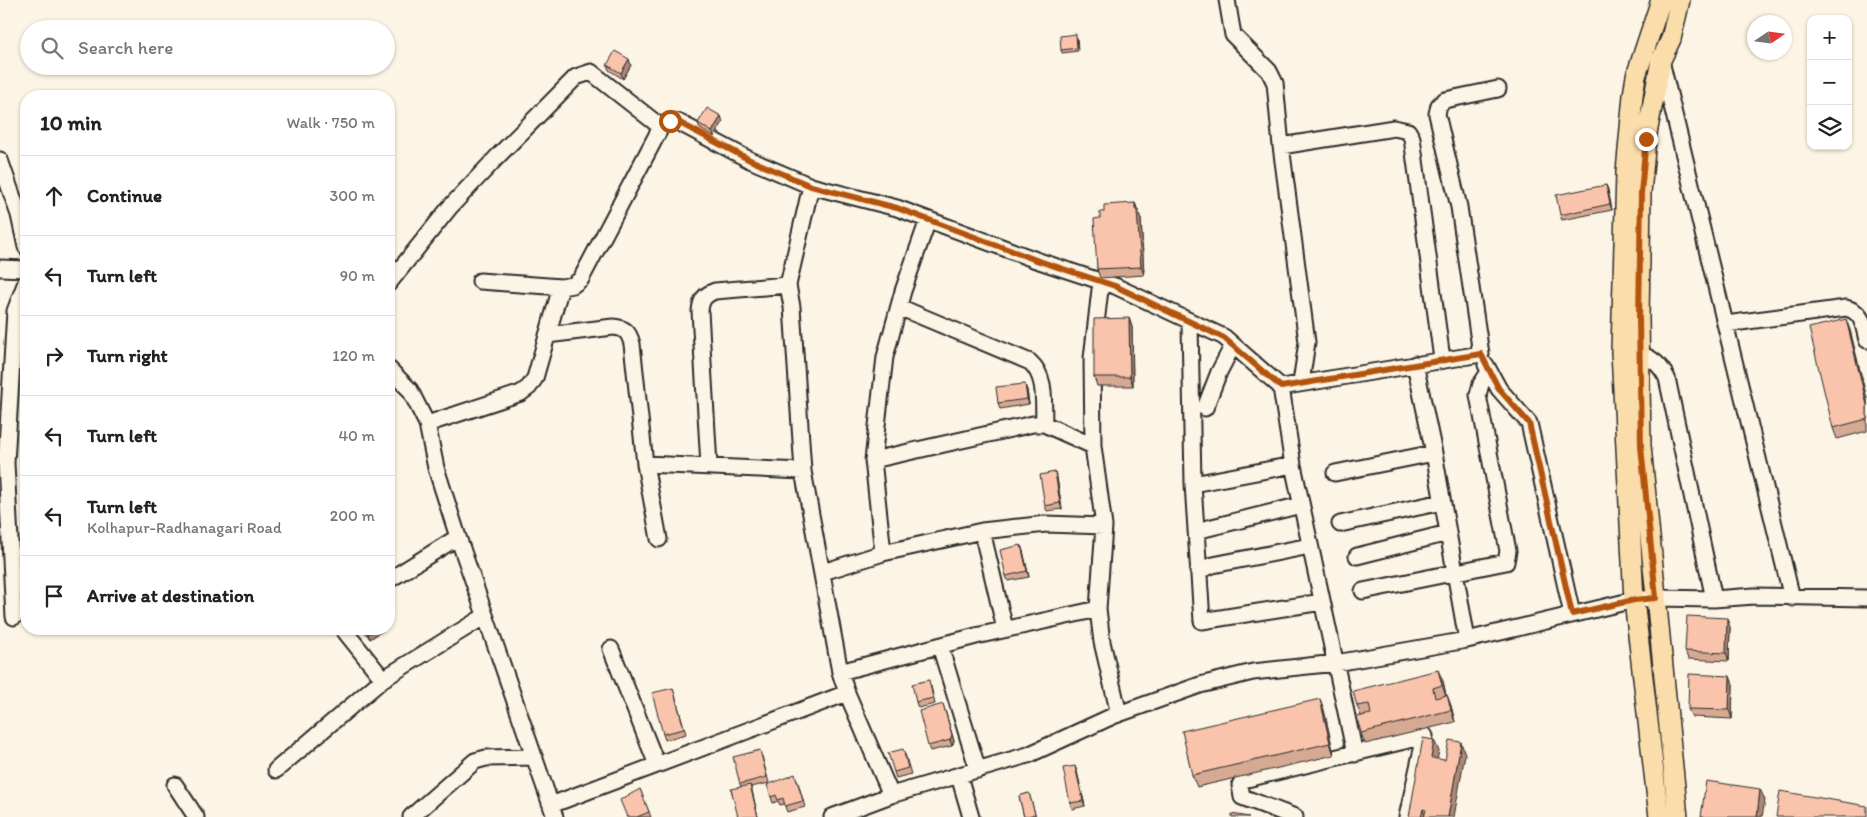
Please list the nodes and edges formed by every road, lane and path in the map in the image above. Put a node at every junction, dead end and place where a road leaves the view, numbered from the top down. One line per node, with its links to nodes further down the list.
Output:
1 (1226, 0): 7 (street)
2 (1660, 0): 69 (main road)
3 (1680, 0): 4 (main road)
4 (1661, 60): 22 (street); 27 (main road)
5 (1498, 89): 26 (street)
6 (661, 127): 9 (street); 14 (street); 18 (street)
7 (1281, 146): 28 (street); 32 (street)
8 (0, 160): 10 (street)
9 (811, 186): 11 (street); 17 (street)
10 (20, 220)
11 (928, 220): 16 (street); 20 (street)
12 (0, 268): 13 (street)
13 (20, 269)
14 (395, 276)
15 (480, 281): 18 (street)
16 (1101, 281): 21 (street); 37 (street)
17 (788, 285): 43 (street); 44 (street)
18 (562, 287): 23 (street)
19 (20, 298): 40 (street)
20 (899, 307): 36 (street); 39 (street)
21 (1190, 322): 25 (street); 46 (street)
22 (1726, 324): 24 (street); 67 (street)
23 (547, 335): 35 (street); 41 (street)
24 (1867, 340)
25 (1233, 345): 33 (street); 34 (street)
26 (1481, 354): 28 (street); 30 (street)
27 (1640, 354): 66 (main road); 70 (street)
28 (1442, 360): 29 (street)
29 (1415, 364): 32 (street); 38 (street)
30 (1489, 372): 63 (street); 73 (street)
31 (395, 375): 35 (street)
32 (1301, 383): 33 (street)
33 (1281, 387): 42 (street)
34 (1205, 408)
35 (427, 424): 54 (street)
36 (1044, 424): 37 (street); 39 (street)
37 (1093, 446): 50 (street)
38 (1434, 453): 45 (street); 47 (street)
39 (873, 460): 58 (street)
40 (3, 463): 75 (street)
41 (644, 464): 43 (street); 55 (street)
42 (1293, 465): 46 (street); 48 (street)
43 (709, 466): 44 (street)
44 (803, 471): 61 (street)
45 (1335, 473)
46 (1193, 484): 52 (street)
47 (1442, 502): 49 (street); 53 (street)
48 (1301, 505): 52 (street); 56 (street)
49 (1340, 524)
50 (1104, 526): 51 (street); 72 (street)
51 (982, 531): 58 (street); 76 (street)
52 (1196, 531): 57 (street)
53 (1448, 533): 59 (street); 63 (street)
54 (458, 537): 64 (street); 74 (street)
55 (659, 539)
56 (1310, 546): 60 (street); 71 (street)
57 (1198, 549): 60 (street); 62 (street)
58 (883, 553): 61 (street)
59 (1357, 556)
60 (1213, 565): 62 (street)
61 (823, 572): 82 (street)
62 (1198, 572): 71 (street)
63 (1455, 572): 65 (street); 78 (street)
64 (395, 576)
65 (1362, 591)
66 (1656, 598): 69 (street); 70 (street); 102 (main road)
67 (1792, 598): 68 (street); 70 (street)
68 (1867, 598)
69 (1634, 600): 73 (street); 101 (main road)
70 (1714, 600)
71 (1322, 602): 81 (street)
72 (1098, 609): 76 (street); 85 (street)
73 (1572, 614): 78 (street)
74 (485, 616): 83 (street); 87 (street)
75 (14, 617)
76 (1005, 629): 79 (street)
77 (348, 635): 83 (street)
78 (1466, 640): 81 (street)
79 (940, 646): 82 (street); 90 (street)
80 (611, 649): 88 (street)
81 (1336, 663): 85 (street); 86 (street)
82 (840, 672): 84 (street)
83 (383, 679): 89 (street)
84 (847, 693): 88 (street); 93 (street)
85 (1119, 714): 90 (street)
86 (1355, 754): 99 (street); 100 (street)
87 (534, 757): 94 (street); 96 (street)
88 (657, 765): 94 (street)
89 (276, 770)
90 (978, 770): 91 (street)
91 (958, 776): 93 (street); 98 (street)
92 (175, 785): 95 (street)
93 (891, 795): 97 (street)
94 (553, 811)
95 (196, 817)
96 (411, 817)
97 (832, 817)
98 (971, 817)
99 (1295, 817)
100 (1407, 817)
101 (1659, 817)
102 (1678, 817)

